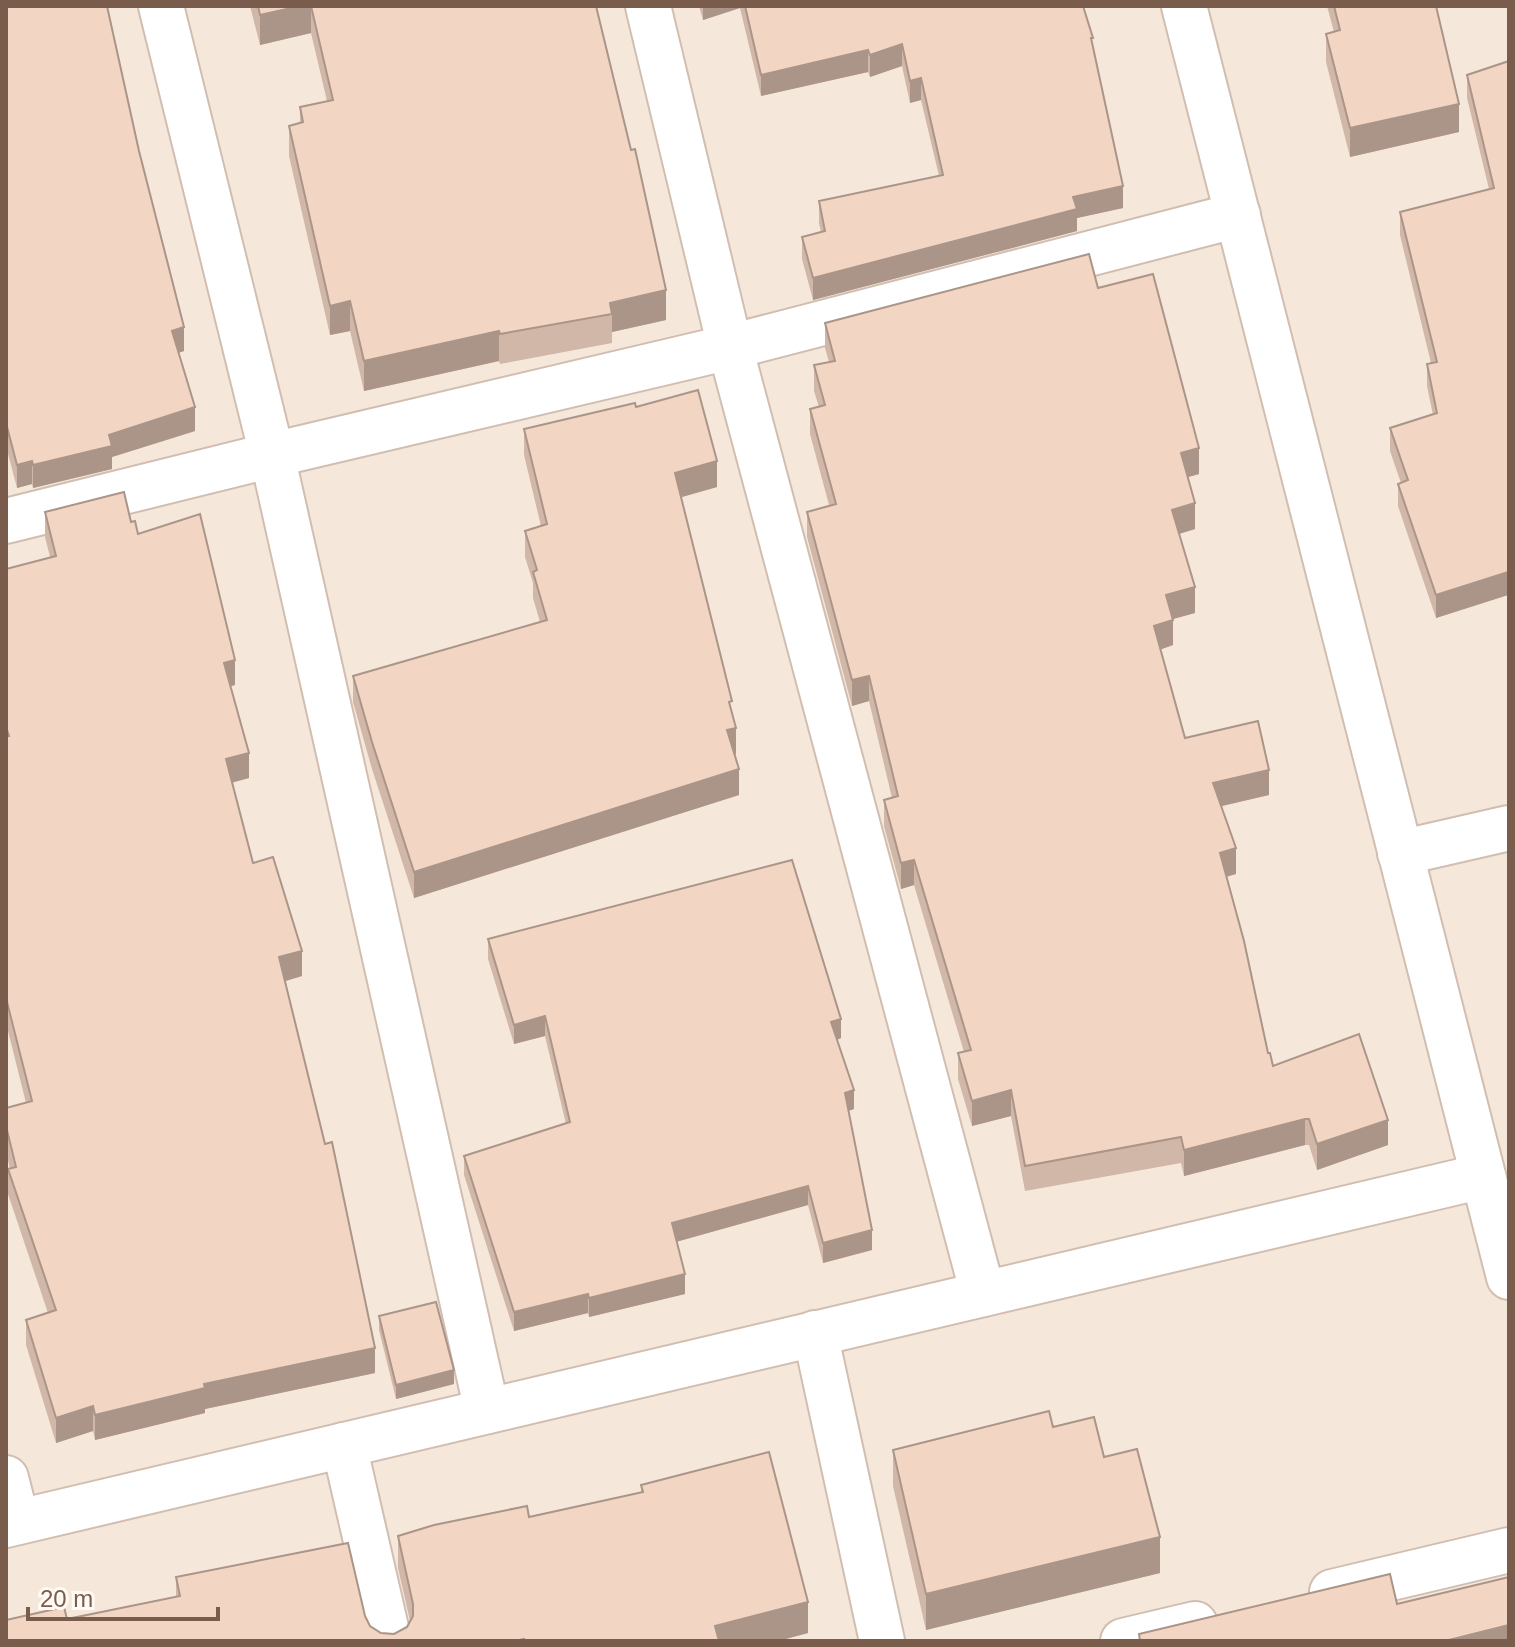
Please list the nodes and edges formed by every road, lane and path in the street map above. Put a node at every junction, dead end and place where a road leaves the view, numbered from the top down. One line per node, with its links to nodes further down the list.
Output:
1 (161, 6): 6 (street)
2 (648, 6): 5 (street)
3 (1184, 6): 4 (street)
4 (1238, 215): 5 (street); 9 (street)
5 (730, 347): 6 (street); 12 (street)
6 (272, 455): 7 (street); 14 (street)
7 (6, 521)
8 (1509, 828): 9 (street)
9 (1400, 853): 10 (street)
10 (1483, 1176): 11 (street); 12 (street)
11 (1509, 1277)
12 (983, 1294): 13 (street)
13 (815, 1333): 14 (street); 22 (street)
14 (487, 1411): 15 (street)
15 (344, 1445): 17 (street); 21 (street)
16 (6, 1478): 17 (street)
17 (11, 1524)
18 (1509, 1550): 19 (street)
19 (1293, 1601)
20 (1231, 1615): 23 (street)
21 (389, 1641)
22 (882, 1641)
23 (1123, 1641)

